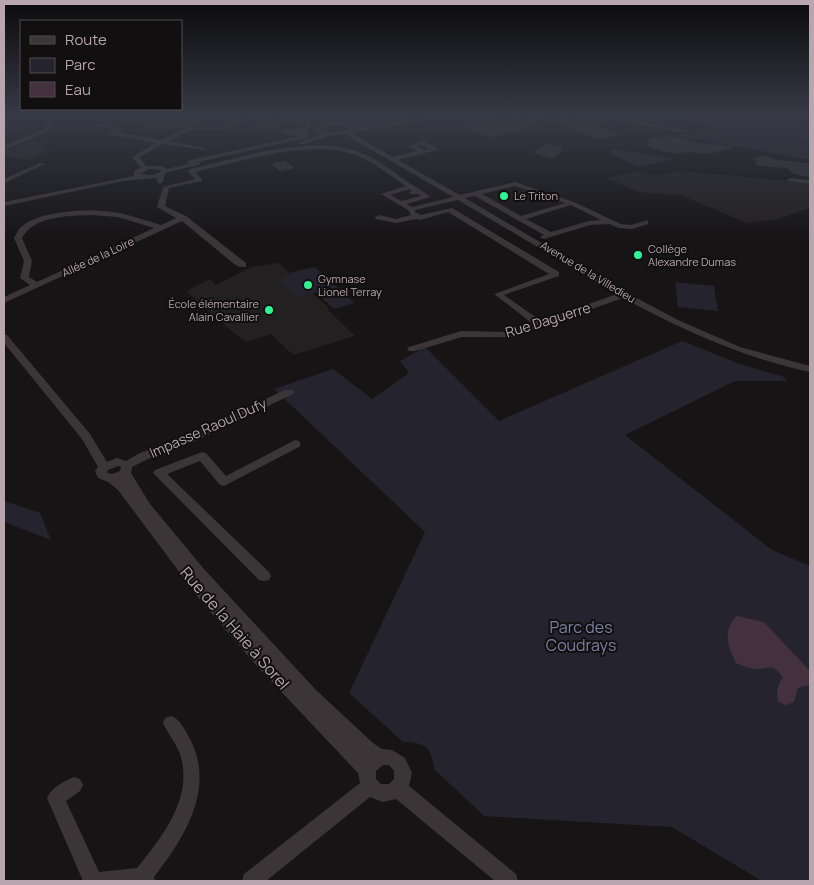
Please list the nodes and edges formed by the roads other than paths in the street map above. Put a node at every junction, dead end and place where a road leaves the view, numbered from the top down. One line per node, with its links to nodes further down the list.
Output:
1 (135, 157): 10 (street)
2 (232, 157): 12 (street)
3 (235, 157): 12 (street)
4 (257, 157): 12 (street)
5 (363, 157): 17 (street)
6 (390, 157): 8 (street, Avenue de la Villedieu)
7 (400, 157): 8 (street)
8 (393, 159): 21 (street, Avenue de la Villedieu)
9 (42, 164): 15 (street)
10 (145, 168): 11 (street); 12 (street)
11 (136, 172): 13 (street); 22 (street)
12 (162, 176): 13 (street); 29 (street)
13 (146, 177): 25 (street)
14 (790, 180): 16 (street)
15 (4, 181)
16 (810, 182)
17 (409, 185): 18 (street); 20 (street)
18 (419, 192): 20 (street); 23 (street)
19 (477, 194): 21 (street); 24 (street); 30 (street)
20 (393, 198): 23 (street)
21 (460, 198): 26 (street); 37 (street, Avenue de la Villedieu)
22 (4, 199)
23 (401, 203): 26 (street)
24 (572, 203): 30 (street); 33 (street)
25 (4, 204)
26 (412, 209): 27 (street)
27 (418, 216): 32 (street); 42 (street)
28 (379, 217): 32 (street)
29 (182, 218): 35 (street, Allée de la Loire); 38 (street)
30 (520, 218): 36 (street)
31 (370, 220): 32 (street)
32 (400, 221)
33 (610, 222): 34 (street); 36 (street)
34 (645, 222)
35 (161, 228): 39 (street, Allée de la Loire); 39 (street, Allée de la Loire)
36 (550, 235): 37 (street)
37 (534, 240): 40 (street, Avenue de la Villedieu)
38 (243, 265)
39 (36, 286): 41 (street, Allée de la Loire)
40 (624, 295): 42 (street, Rue Daguerre); 45 (street, Avenue de la Villedieu)
41 (4, 300)
42 (539, 324): 44 (street, Rue Daguerre)
43 (4, 337): 50 (street, Rue de la Haie à Sorel)
44 (412, 350)
45 (810, 369)
46 (289, 392): 47 (street, Impasse Raoul Dufy)
47 (187, 440): 49 (street); 50 (street, Impasse Raoul Dufy)
48 (295, 444): 49 (street)
49 (202, 456): 51 (street)
50 (117, 469): 53 (street, Rue de la Haie à Sorel)
51 (264, 576)
52 (171, 724): 56 (street)
53 (372, 771): 55 (street); 55 (street); 59 (street)
54 (74, 785): 57 (street)
55 (398, 788): 60 (street)
56 (144, 879): 58 (street)
57 (93, 881)
58 (101, 881)
59 (252, 881)
60 (509, 881)

